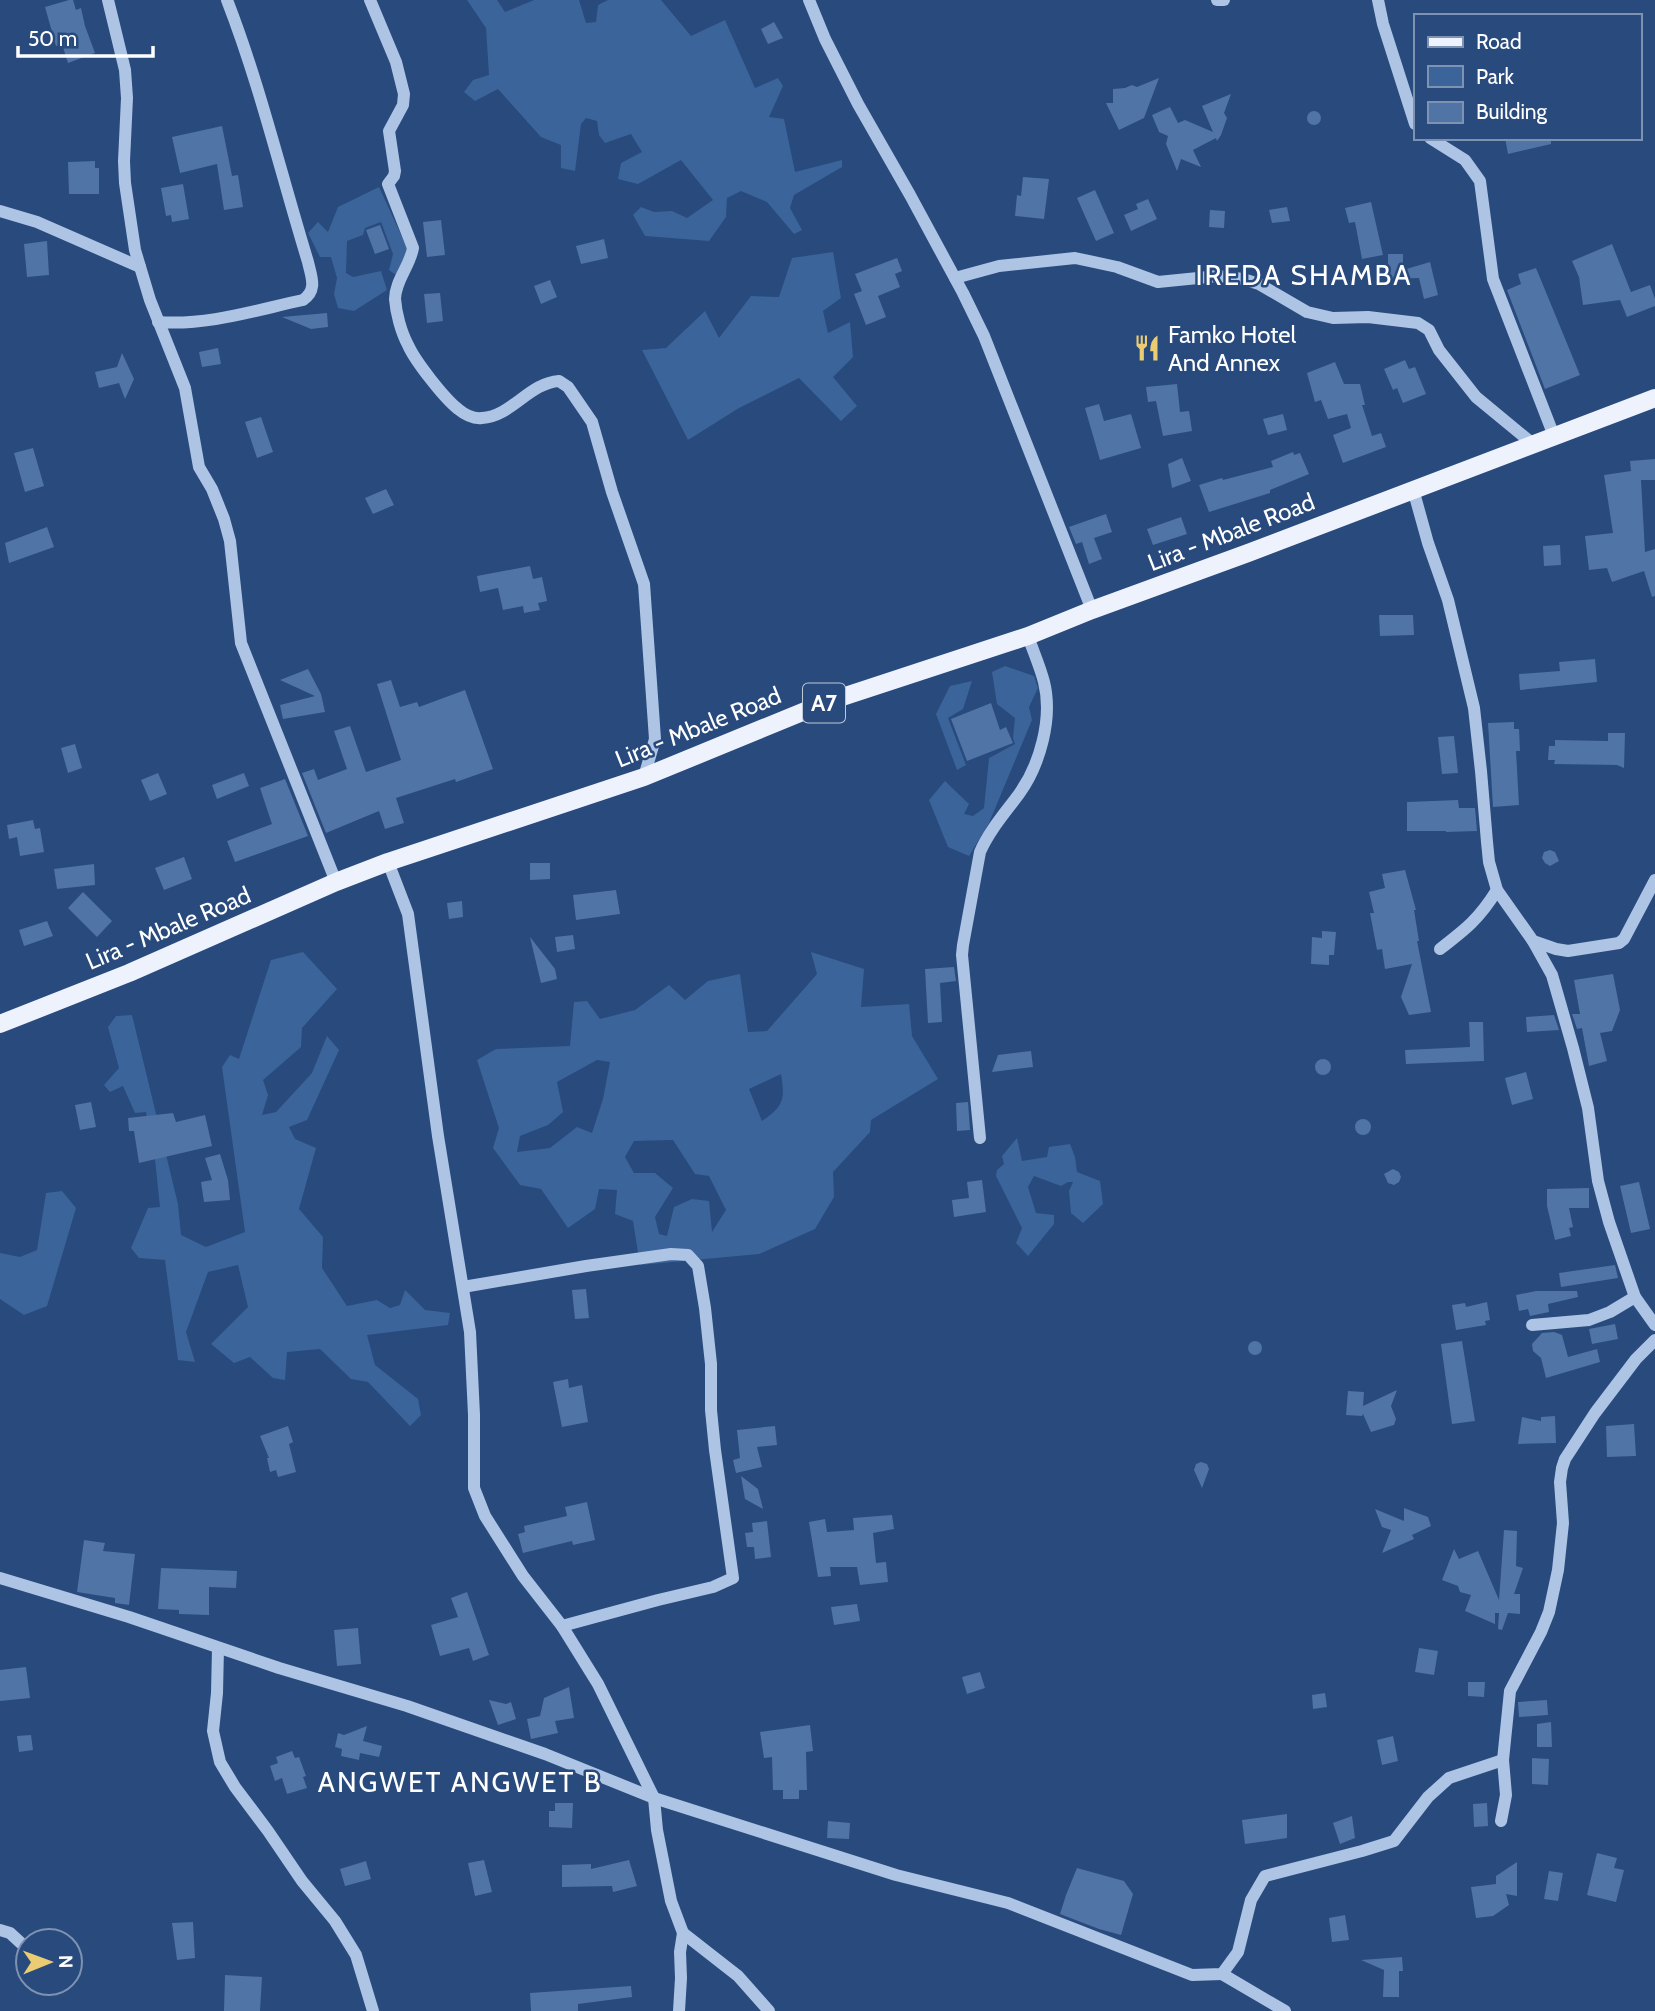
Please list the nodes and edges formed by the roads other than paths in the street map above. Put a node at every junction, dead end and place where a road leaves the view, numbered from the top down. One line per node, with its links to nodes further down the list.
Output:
1 (108, 0): 11 (street)
2 (227, 0): 13 (street)
3 (370, 0): 20 (street)
4 (809, 0): 12 (street)
5 (1217, 0): 6 (street)
6 (1224, 0)
7 (1378, 0): 8 (street)
8 (1414, 121)
9 (1433, 140): 15 (street)
10 (0, 211): 11 (street)
11 (140, 267): 13 (street)
12 (956, 278): 16 (street); 18 (street)
13 (158, 322): 23 (street)
14 (1655, 398): 15 (main road, Lira - Mbale Road / A7)
15 (1554, 436): 16 (main road, Lira - Mbale Road / A7)
16 (1532, 444): 17 (main road, Lira - Mbale Road / A7)
17 (1413, 489): 18 (main road, Lira - Mbale Road / A7); 24 (street)
18 (1092, 610): 19 (main road, Lira - Mbale Road / A7)
19 (1028, 636): 20 (main road, Lira - Mbale Road / A7); 28 (street)
20 (644, 777): 21 (main road, Lira - Mbale Road / A7)
21 (388, 862): 23 (main road, Lira - Mbale Road / A7); 29 (street)
22 (1655, 880): 25 (street)
23 (336, 882): 27 (main road, Lira - Mbale Road / A7)
24 (1497, 890): 25 (street); 26 (street)
25 (1533, 941): 30 (street)
26 (1440, 949)
27 (0, 1024)
28 (980, 1138)
29 (463, 1287): 35 (street); 35 (street)
30 (1635, 1297): 31 (street); 32 (street)
31 (1532, 1325)
32 (1655, 1325)
33 (1655, 1340): 37 (street)
34 (0, 1578): 36 (street)
35 (562, 1626): 38 (street)
36 (218, 1648): 38 (street); 42 (street)
37 (1503, 1760): 39 (street); 41 (street)
38 (654, 1798): 40 (street); 41 (street)
39 (1501, 1821)
40 (683, 1933): 43 (street); 44 (street)
41 (1222, 1974): 45 (street)
42 (373, 2011)
43 (679, 2011)
44 (769, 2011)
45 (1285, 2011)

